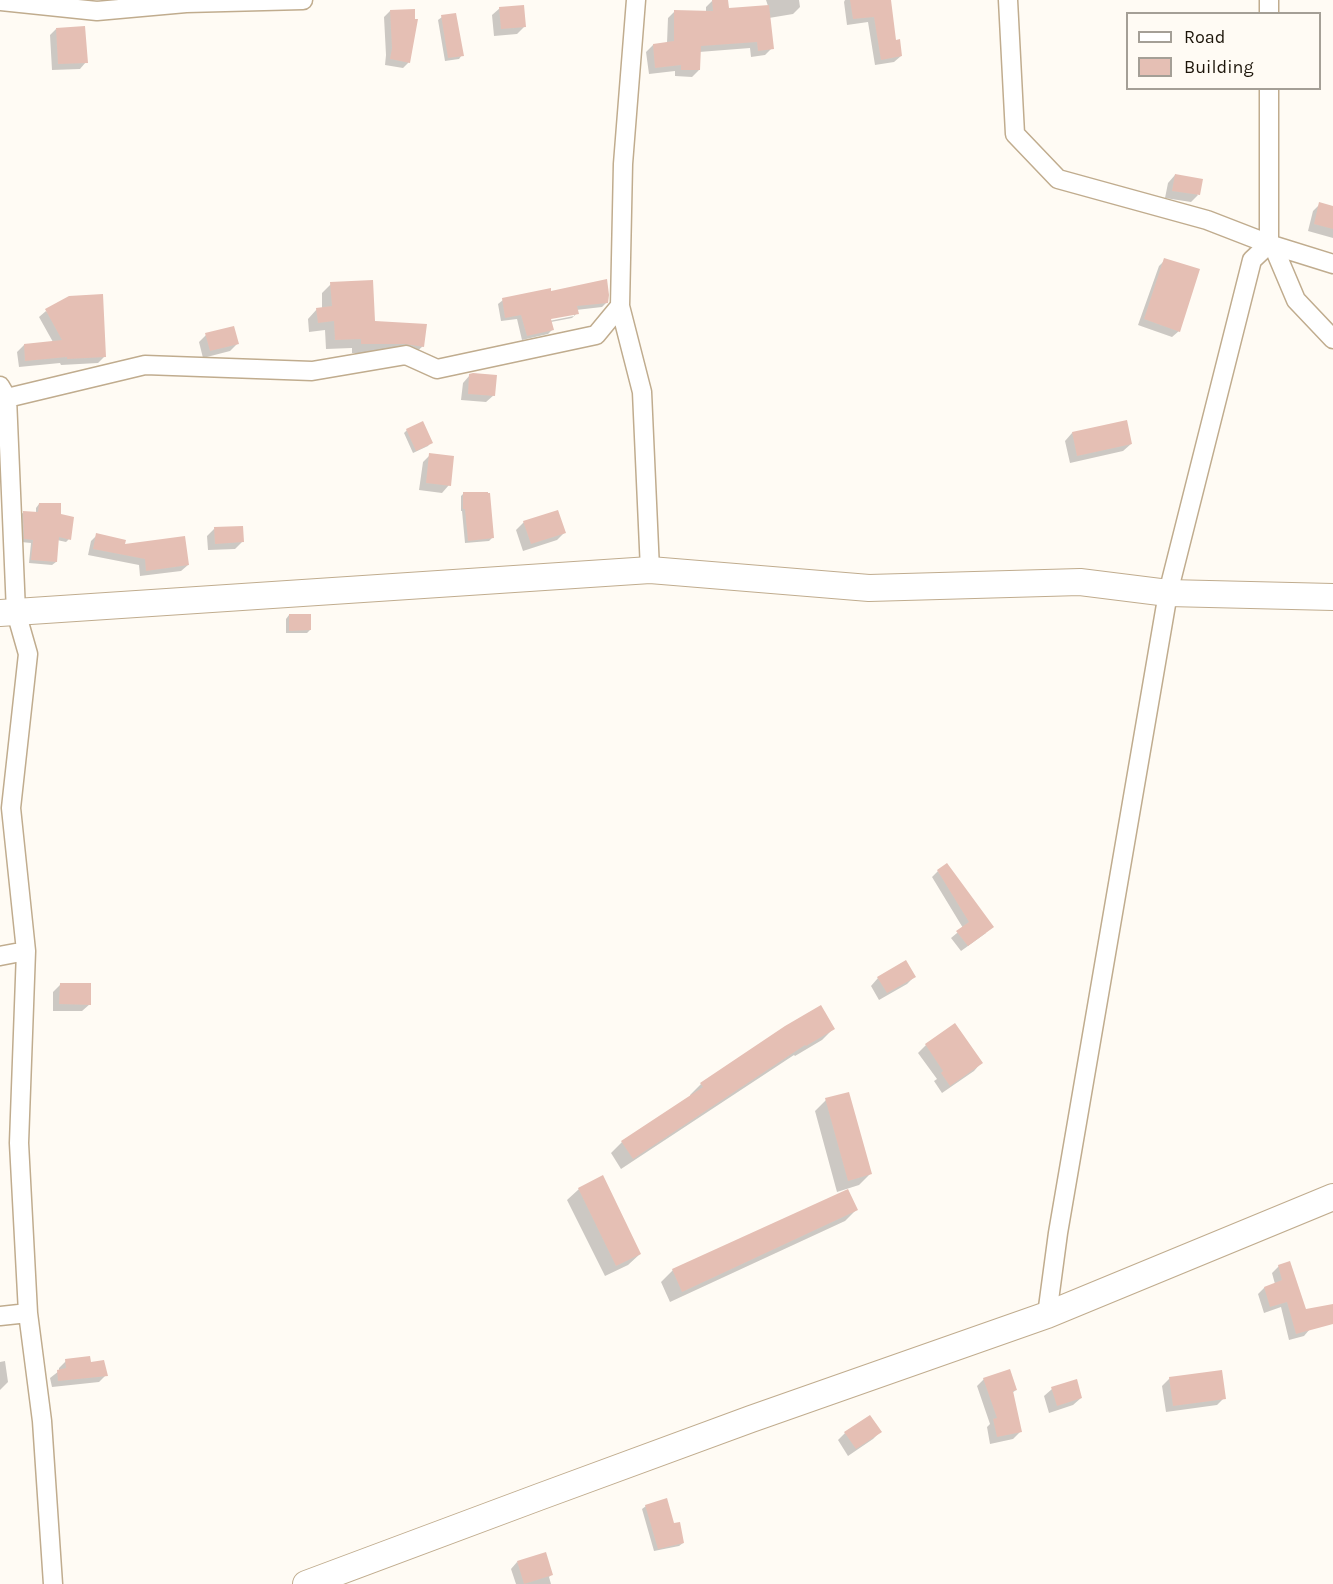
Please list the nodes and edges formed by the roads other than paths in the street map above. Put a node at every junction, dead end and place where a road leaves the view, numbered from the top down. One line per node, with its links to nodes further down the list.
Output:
1 (303, 0): 4 (street)
2 (636, 0): 8 (street)
3 (1008, 0): 6 (street)
4 (0, 1)
5 (1269, 90): 6 (street)
6 (1269, 244): 7 (street); 9 (street); 12 (street)
7 (1333, 264)
8 (620, 306): 10 (street); 11 (street)
9 (1333, 339)
10 (2, 394): 14 (street)
11 (650, 570): 12 (street); 14 (street)
12 (1168, 593): 13 (street); 19 (street)
13 (1333, 597)
14 (8, 612): 15 (street)
15 (26, 951): 16 (street); 18 (street)
16 (0, 956)
17 (1333, 1197): 19 (street)
18 (28, 1313): 20 (street); 21 (street)
19 (1047, 1315): 22 (street)
20 (0, 1317)
21 (53, 1584)
22 (306, 1584)

